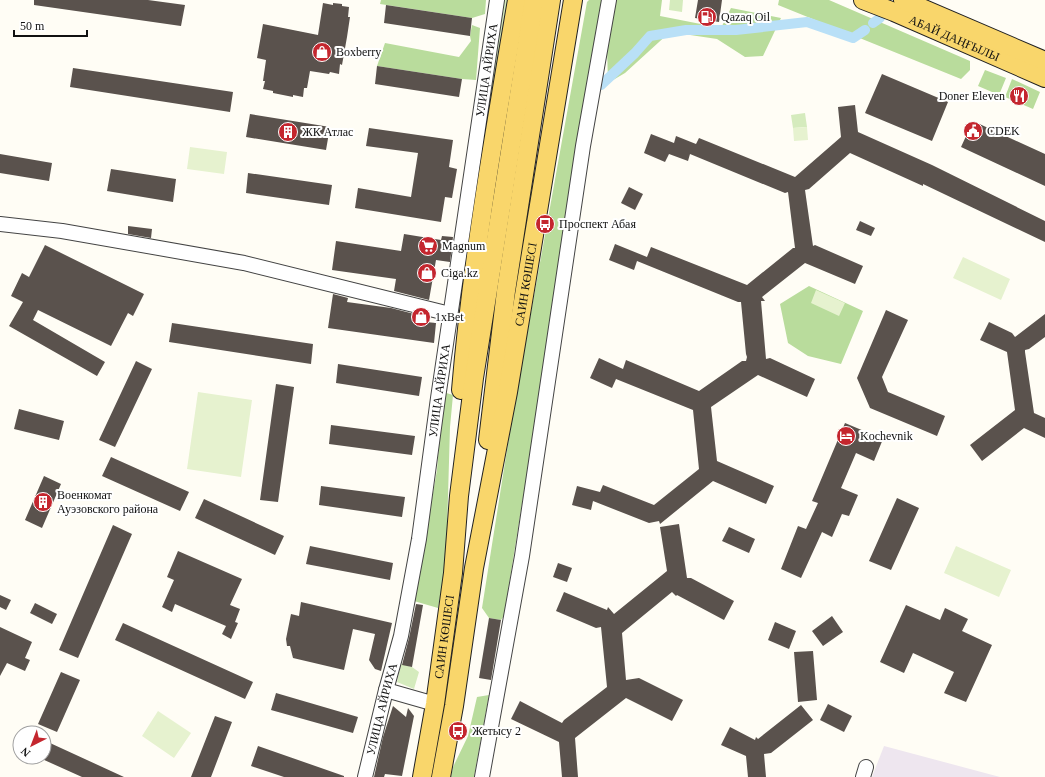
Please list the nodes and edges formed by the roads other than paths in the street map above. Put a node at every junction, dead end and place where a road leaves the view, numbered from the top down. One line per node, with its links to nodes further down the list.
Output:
1 (497, 0): 12 (street, УЛИЦА АЙРИХА)
2 (517, 0): 12 (main road, САИН КӨШЕСІ)
3 (534, 0): 14 (main road, САИН КӨШЕСІ)
4 (551, 0): 15 (main road, САИН КӨШЕСІ)
5 (609, 0): 21 (street)
6 (862, 0): 10 (main road, АБАЙ ДАҢҒЫЛЫ)
7 (903, 0): 9 (main road, АБАЙ ДАҢҒЫЛЫ)
8 (574, 2): 15 (main road, САИН КӨШЕСІ)
9 (1045, 61)
10 (1045, 78)
11 (0, 224): 13 (street)
12 (469, 243): 13 (street, УЛИЦА АЙРИХА); 14 (main road, САИН КӨШЕСІ)
13 (450, 314): 16 (street, УЛИЦА АЙРИХА)
14 (459, 496): 17 (main road, САИН КӨШЕСІ)
15 (474, 568): 20 (main road, САИН КӨШЕСІ)
16 (386, 690): 17 (street); 18 (street, УЛИЦА АЙРИХА)
17 (435, 704): 19 (main road, САИН КӨШЕСІ)
18 (365, 777)
19 (422, 777)
20 (441, 777)
21 (482, 777)

